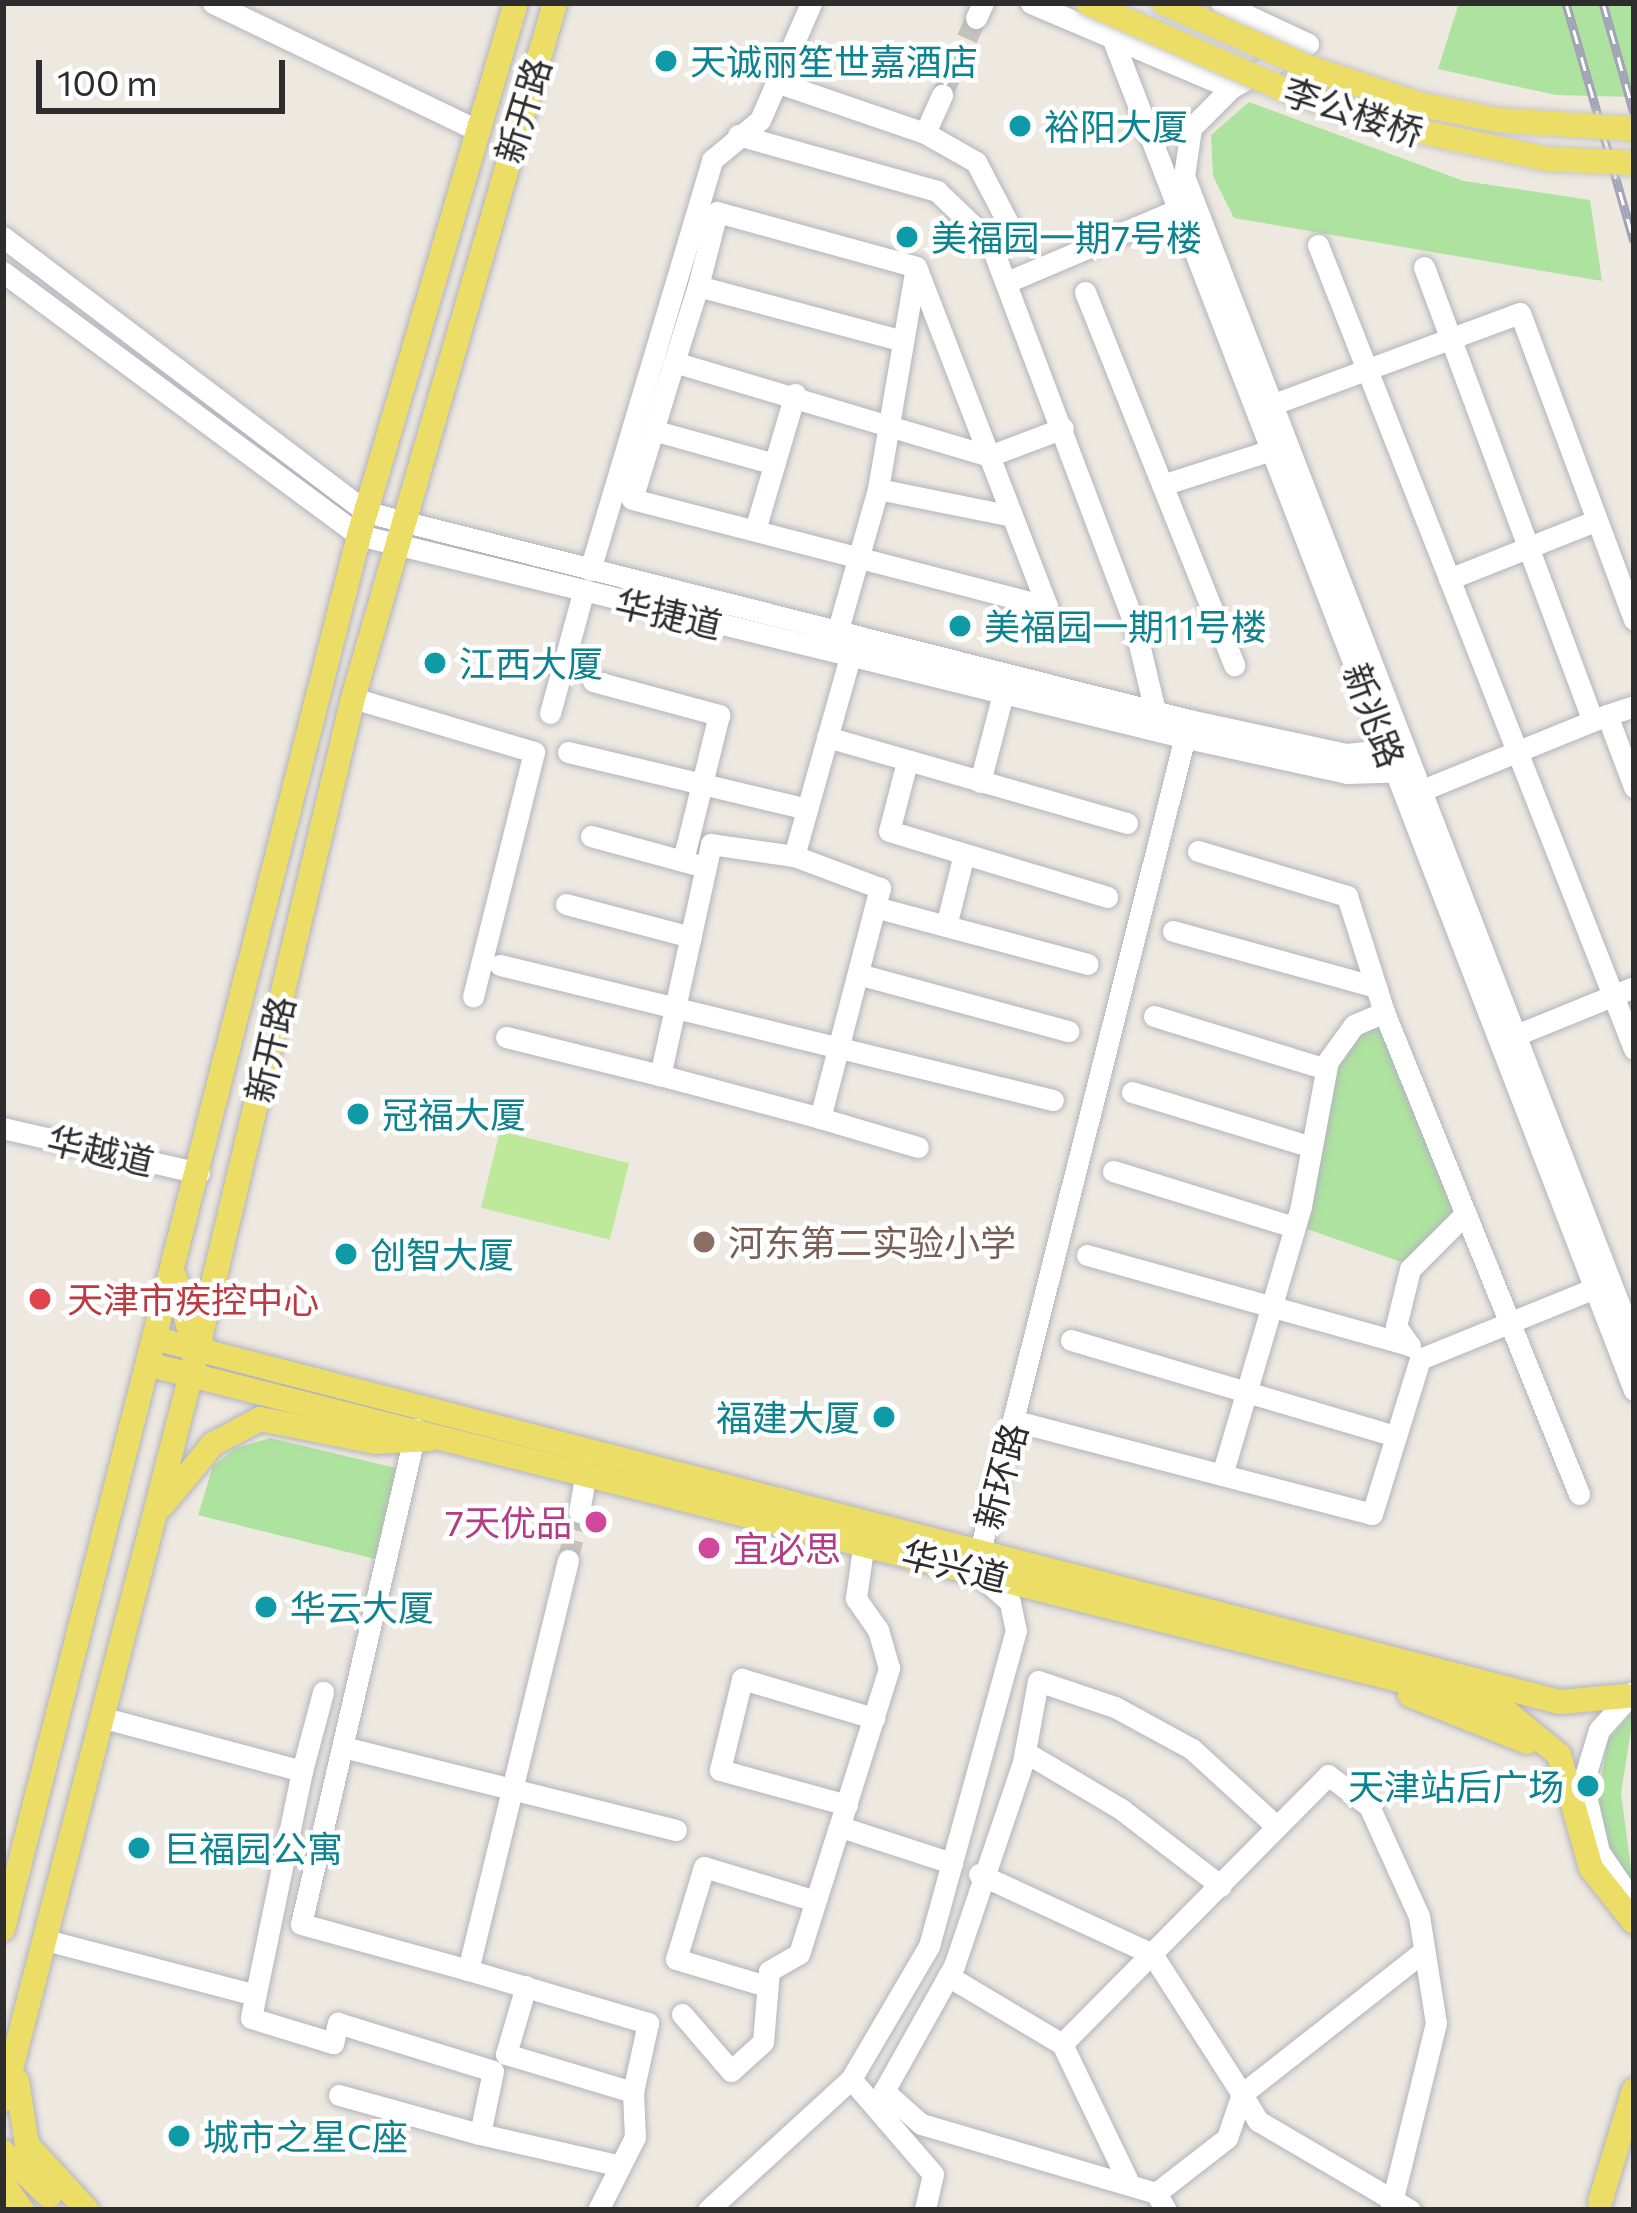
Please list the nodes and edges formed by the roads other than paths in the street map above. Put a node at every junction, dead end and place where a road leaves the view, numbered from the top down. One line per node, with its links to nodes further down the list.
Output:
1 (213, 3): 15 (street)
2 (516, 3): 15 (main road, 新开路)
3 (555, 3): 47 (main road, 新开路)
4 (811, 3): 11 (street)
5 (1031, 3): 10 (street)
6 (1088, 3): 18 (main road, 李公楼桥, bridge)
7 (1132, 3): 10 (street)
8 (1164, 3): 14 (main road, 李公楼桥, bridge)
9 (1221, 3): 12 (street, 新兆路)
10 (1113, 40): 12 (street); 19 (street, 新兆路)
11 (776, 82): 16 (street); 17 (street)
12 (1231, 88): 34 (street, 新兆路)
13 (942, 95): 16 (street)
14 (1634, 129)
15 (479, 131): 45 (main road, 新开路)
16 (925, 133): 21 (street)
17 (738, 135): 21 (street); 50 (street)
18 (1634, 163)
19 (1179, 209): 26 (street); 38 (street, 新兆路)
20 (3, 237): 45 (street, 华捷道)
21 (990, 242): 26 (street)
22 (1318, 245): 32 (street)
23 (916, 267): 27 (street); 30 (street); 39 (street)
24 (1424, 267): 29 (street)
25 (3, 272): 45 (street, 华捷道)
26 (1007, 282): 36 (street)
27 (698, 286): 30 (street); 31 (street)
28 (1085, 292): 41 (street)
29 (1449, 339): 32 (street); 44 (street); 48 (street)
30 (903, 341): 35 (street)
31 (674, 362): 33 (street); 37 (street)
32 (1366, 368): 34 (street); 51 (street)
33 (795, 394): 35 (street); 40 (street)
34 (1271, 405): 68 (street, 新兆路)
35 (890, 421): 39 (street); 42 (street)
36 (1063, 428): 39 (street); 60 (street)
37 (656, 431): 40 (street); 46 (street)
38 (1272, 450): 41 (street); 68 (street, 新兆路)
39 (989, 456): 43 (street)
40 (775, 464): 46 (street)
41 (1162, 485): 55 (street)
42 (878, 490): 43 (street); 49 (street)
43 (1012, 516): 49 (street)
44 (1598, 520): 48 (street); 53 (street)
45 (363, 524): 47 (street, 华捷道); 109 (main road, 新开路)
46 (755, 530): 49 (street)
47 (398, 535): 50 (street, 华捷道); 52 (street, 华捷道); 58 (main road, 新开路)
48 (1528, 548): 51 (street); 62 (street)
49 (858, 560): 54 (street)
50 (590, 570): 54 (street, 华捷道)
51 (1449, 579): 65 (street)
52 (583, 592): 54 (street, 华捷道); 61 (street)
53 (1634, 619)
54 (840, 646): 57 (street, 华捷道); 60 (street, 华捷道); 64 (street)
55 (1234, 664)
56 (593, 681): 70 (street)
57 (1004, 694): 63 (street, 华捷道); 69 (street)
58 (353, 698): 91 (street); 122 (main road, 新开路)
59 (1634, 706): 62 (street)
60 (1155, 711): 63 (street, 华捷道)
61 (550, 713)
62 (1600, 718): 65 (street); 71 (street)
63 (1188, 729): 68 (street, 华捷道); 126 (street, 新环路)
64 (827, 737): 67 (street); 72 (street)
65 (1517, 751): 68 (street); 90 (street)
66 (568, 752): 70 (street)
67 (908, 762): 69 (street); 76 (street)
68 (1404, 767): 96 (street, 新兆路); 114 (street, 新兆路)
69 (980, 782): 73 (street)
70 (702, 784): 72 (street); 78 (street)
71 (1634, 787)
72 (807, 809): 77 (street)
73 (1126, 823)
74 (591, 836): 78 (street)
75 (1198, 851): 89 (street)
76 (964, 854): 80 (street); 83 (street)
77 (794, 856): 79 (street); 82 (street)
78 (683, 862): 79 (street)
79 (706, 868): 85 (street)
80 (1107, 897)
81 (566, 904): 85 (street)
82 (875, 907): 83 (street); 88 (street)
83 (946, 926): 86 (street)
84 (1173, 931): 89 (street)
85 (691, 937): 92 (street)
86 (1088, 964)
87 (500, 965): 92 (street)
88 (858, 974): 95 (street); 98 (street)
89 (1376, 987): 93 (street)
90 (1624, 992): 96 (street); 99 (street)
91 (473, 996)
92 (675, 1008): 98 (street); 101 (street)
93 (1384, 1012): 100 (street); 110 (street)
94 (1154, 1016): 100 (street)
95 (1068, 1031)
96 (1516, 1035): 119 (street, 新兆路)
97 (506, 1037): 101 (street)
98 (840, 1043): 103 (street); 104 (street)
99 (1634, 1049)
100 (1326, 1069): 107 (street)
101 (660, 1075): 104 (street)
102 (1132, 1092): 107 (street)
103 (1053, 1100)
104 (820, 1118): 106 (street)
105 (3, 1128): 109 (street, 华越道)
106 (918, 1147)
107 (1312, 1147): 111 (street)
108 (1113, 1171): 111 (street)
109 (199, 1173): 113 (main road, 新开路)
110 (1466, 1214): 116 (street); 120 (street)
111 (1294, 1227): 115 (street)
112 (1087, 1256): 115 (street)
113 (175, 1269): 117 (main road, 新开路); 122 (main road)
114 (1595, 1288): 116 (street); 124 (street, 新兆路)
115 (1271, 1306): 120 (street); 125 (street)
116 (1510, 1322): 120 (street); 132 (street)
117 (157, 1339): 121 (main road, 新开路); 122 (main road, 华兴道)
118 (1071, 1340): 125 (street)
119 (1634, 1343)
120 (1415, 1352): 128 (street)
121 (151, 1365): 122 (main road, 华兴道); 129 (main road, 新开路)
122 (201, 1365): 123 (main road, 华兴道); 129 (main road); 134 (main road, 新开路)
123 (281, 1384): 127 (main road, 华兴道); 137 (main road, 华兴道)
124 (1634, 1390)
125 (1246, 1392): 128 (street); 131 (street)
126 (1015, 1421): 131 (street); 137 (street, 新环路)
127 (414, 1436): 130 (main road, 华兴道); 134 (main road); 143 (street)
128 (1396, 1436): 131 (street)
129 (130, 1443): 156 (main road, 新开路)
130 (586, 1472): 133 (street); 135 (main road, 华兴道)
131 (1222, 1475)
132 (1579, 1494)
133 (579, 1512)
134 (150, 1529): 141 (main road, 新开路)
135 (864, 1541): 137 (main road, 华兴道); 142 (street)
136 (568, 1560): 146 (street)
137 (978, 1560): 138 (main road, 华兴道); 140 (main road, 华兴道); 150 (street, 新环路)
138 (1308, 1653): 155 (main road, 华兴道); 158 (main road)
139 (323, 1692): 145 (street)
140 (1630, 1694): 154 (street)
141 (101, 1717): 145 (street); 157 (main road, 新开路)
142 (874, 1718): 147 (street); 147 (street)
143 (347, 1748): 146 (street); 161 (street)
144 (1024, 1752): 148 (street); 151 (street); 152 (street)
145 (302, 1771): 165 (street)
146 (514, 1788): 149 (street); 161 (street)
147 (844, 1816): 150 (street); 153 (street)
148 (1277, 1827): 152 (street); 159 (street)
149 (676, 1830)
150 (952, 1863): 169 (street, 新环路)
151 (981, 1875): 160 (street); 162 (street)
152 (1221, 1886): 160 (street)
153 (815, 1901): 164 (street); 164 (street)
154 (1634, 1903)
155 (1634, 1922)
156 (3, 1928)
157 (46, 1940): 165 (street); 167 (main road, 新开路)
158 (1634, 1940)
159 (1424, 1951): 172 (street); 183 (street)
160 (1152, 1954): 168 (street); 172 (street)
161 (468, 1970): 163 (street)
162 (948, 1976): 168 (street); 179 (street)
163 (526, 1986): 171 (street); 171 (street)
164 (766, 1986): 166 (street)
165 (255, 1995): 176 (street)
166 (682, 2014)
167 (22, 2031): 174 (main road, 新开路); 186 (main road)
168 (1062, 2044): 179 (street)
169 (850, 2079): 188 (street, 新环路); 189 (street)
170 (1634, 2090): 182 (main road)
171 (633, 2092): 187 (street)
172 (1242, 2094): 181 (street); 183 (street)
173 (339, 2095): 176 (street)
174 (3, 2099)
175 (1634, 2122): 182 (main road)
176 (480, 2134): 178 (street)
177 (3, 2152): 185 (main road)
178 (617, 2165)
179 (1127, 2179): 181 (street)
180 (3, 2184): 184 (main road)
181 (1161, 2202)
182 (1598, 2206)
183 (1399, 2207)
184 (22, 2210)
185 (63, 2210)
186 (87, 2210)
187 (598, 2210)
188 (708, 2210)
189 (925, 2210)

